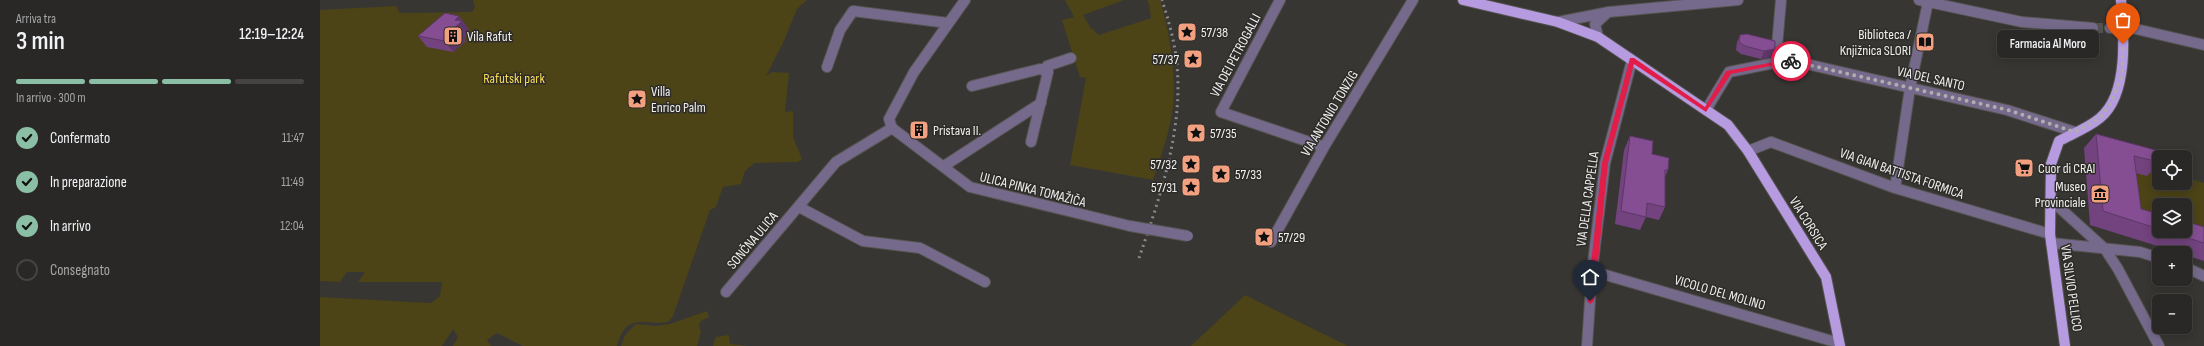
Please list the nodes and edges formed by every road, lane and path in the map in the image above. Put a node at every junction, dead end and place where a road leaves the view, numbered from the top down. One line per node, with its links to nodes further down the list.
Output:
1 (965, 0): 12 (street)
2 (1280, 0): 30 (street, VIA DEI PETROGALLI)
3 (1413, 0): 30 (street, VIA ANTONIO TONZIG)
4 (1463, 0): 9 (main road)
5 (1738, 0): 10 (street)
6 (1781, 0): 20 (street)
7 (2121, 0): 13 (main road, VIA SILVIO PELLICO)
8 (1924, 1): 14 (street); 24 (street)
9 (1489, 3): 11 (main road)
10 (1609, 12): 11 (street); 16 (street)
11 (1558, 22): 16 (main road)
12 (948, 23): 21 (street); 27 (street)
13 (2124, 27): 15 (street); 17 (street); 28 (main road, VIA SILVIO PELLICO)
14 (2093, 28)
15 (2110, 28)
16 (1598, 37): 19 (main road)
17 (2204, 45)
18 (1071, 58): 22 (street)
19 (1632, 60): 26 (main road); 42 (street, VIA DELLA CAPPELLA)
20 (1789, 60): 24 (street, VIA DEL SANTO); 26 (street, VIA DEL SANTO)
21 (827, 67)
22 (1045, 71): 23 (street); 25 (street)
23 (972, 86)
24 (1910, 88): 28 (street, VIA DEL SANTO); 33 (street)
25 (1041, 103): 29 (street); 32 (street)
26 (1706, 110): 31 (main road, VIA CORSICA)
27 (892, 128): 32 (street, ULICA PINKA TOMAŽIČA); 35 (street, SONČNA ULICA)
28 (2075, 132): 34 (main road, VIA SILVIO PELLICO)
29 (1031, 142)
30 (1324, 147): 38 (street, VIA ANTONIO TONZIG)
31 (1748, 151): 33 (street, VIA GIAN BATTISTA FORMICA); 46 (main road, VIA CORSICA)
32 (944, 166): 36 (street, ULICA PINKA TOMAŽIČA, bridge)
33 (1895, 188): 37 (street, VIA GIAN BATTISTA FORMICA)
34 (2050, 200): 37 (main road, VIA SILVIO PELLICO); 39 (street)
35 (799, 207): 44 (street); 45 (street, SONČNA ULICA)
36 (1188, 236)
37 (2050, 239): 39 (street, VIA GIAN BATTISTA FORMICA); 48 (main road, VIA SILVIO PELLICO)
38 (1271, 242)
39 (2105, 249): 40 (street, VIA GIAN BATTISTA FORMICA); 49 (street)
40 (2152, 256)
41 (2192, 270): 43 (street)
42 (1592, 271): 46 (street, VICOLO DEL MOLINO); 47 (street, VIA DELLA CAPPELLA)
43 (2204, 276)
44 (985, 282)
45 (726, 292)
46 (1839, 344)
47 (1587, 346)
48 (2065, 346)
49 (2159, 346)

